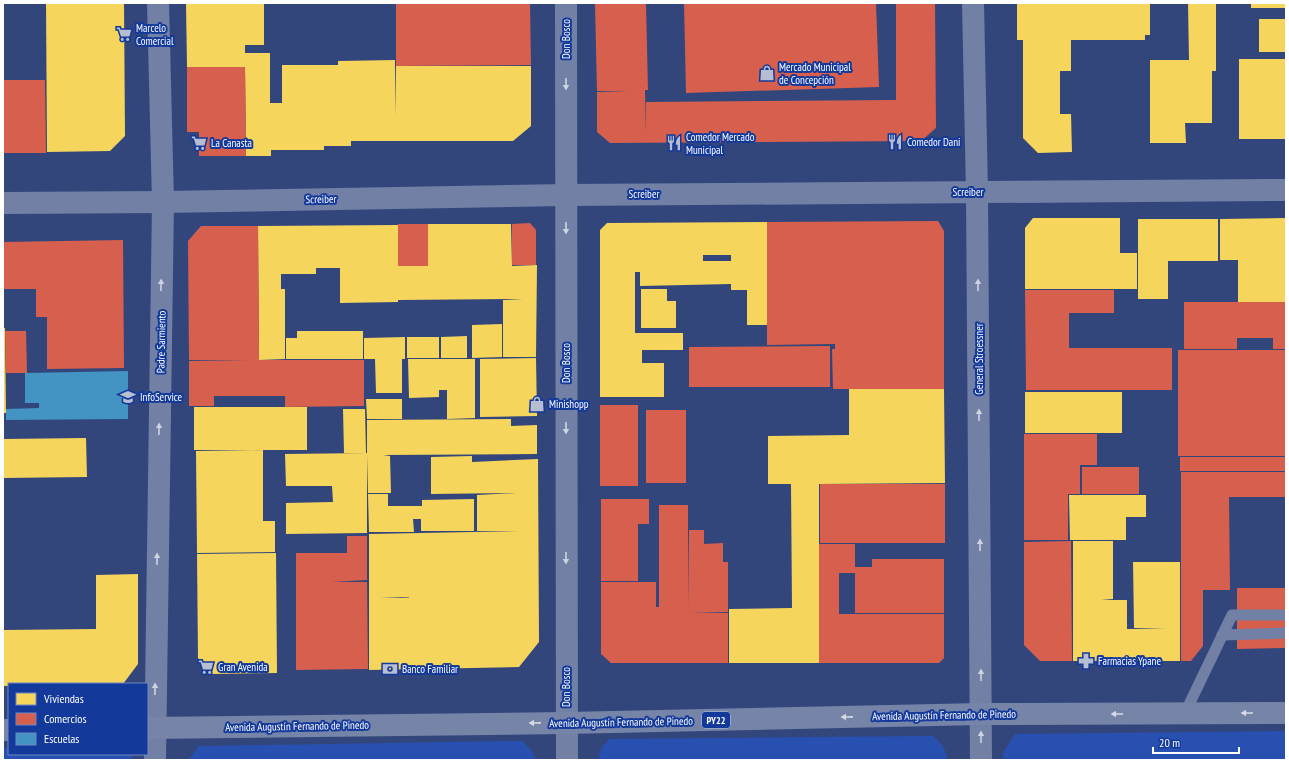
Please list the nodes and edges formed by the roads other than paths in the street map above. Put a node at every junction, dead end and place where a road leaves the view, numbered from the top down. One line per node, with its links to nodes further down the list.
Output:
1 (158, 3): 7 (street, Padre Sarmiento)
2 (566, 3): 6 (street, Don Bosco, one-way to 6)
3 (973, 3): 5 (street, General Stroessner)
4 (1286, 190): 5 (street, Screiber)
5 (978, 192): 6 (street, Screiber); 14 (street, General Stroessner, one-way to 5)
6 (566, 195): 7 (street, Screiber); 15 (street, Don Bosco, one-way to 15)
7 (163, 202): 8 (street, Screiber); 16 (street, Padre Sarmiento, one-way to 7)
8 (3, 203)
9 (1286, 615): 11 (lane)
10 (1286, 633): 11 (lane)
11 (1222, 635): 12 (lane)
12 (1185, 713): 13 (highway, Avenida Augustín Fernando de Pinedo / PY22, one-way to 12); 14 (highway, Avenida Augustín Fernando de Pinedo / PY22, one-way to 14)
13 (1286, 713)
14 (981, 714): 15 (highway, Avenida Augustín Fernando de Pinedo / PY22, one-way to 15); 19 (street, General Stroessner, one-way to 14)
15 (566, 723): 16 (highway, Avenida Augustín Fernando de Pinedo / PY22, one-way to 16); 18 (street, Don Bosco)
16 (151, 728): 17 (street, Padre Sarmiento)
17 (155, 760)
18 (567, 760)
19 (980, 760)

